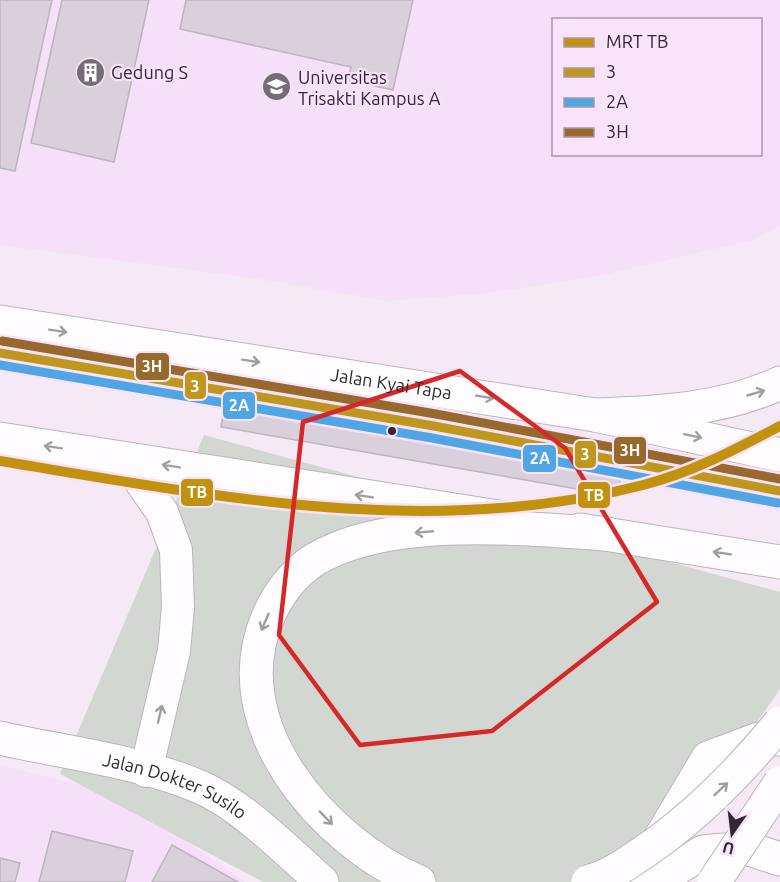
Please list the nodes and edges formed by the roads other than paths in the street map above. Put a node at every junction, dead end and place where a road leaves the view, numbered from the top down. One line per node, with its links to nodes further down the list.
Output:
1 (0, 322): 3 (main road, Jalan Kyai Tapa, one-way to 3)
2 (780, 383): 3 (main road, one-way to 2)
3 (595, 415): 5 (main road, Jalan Kyai Tapa, one-way to 5)
4 (0, 439): 6 (main road, one-way to 4)
5 (780, 456)
6 (125, 459): 7 (main road, one-way to 6); 12 (street, one-way to 6)
7 (608, 534): 8 (main road, one-way to 7); 16 (main road, one-way to 16)
8 (780, 562)
9 (780, 723): 17 (main road, one-way to 9, bridge)
10 (0, 738): 12 (main road, Jalan Dokter Susilo)
11 (780, 740): 18 (main road)
12 (147, 771): 15 (main road, Jalan Dokter Susilo)
13 (780, 783): 20 (main road, bridge)
14 (780, 859): 19 (main road)
15 (322, 882)
16 (419, 882)
17 (588, 882)
18 (634, 882)
19 (655, 882)
20 (714, 882)

